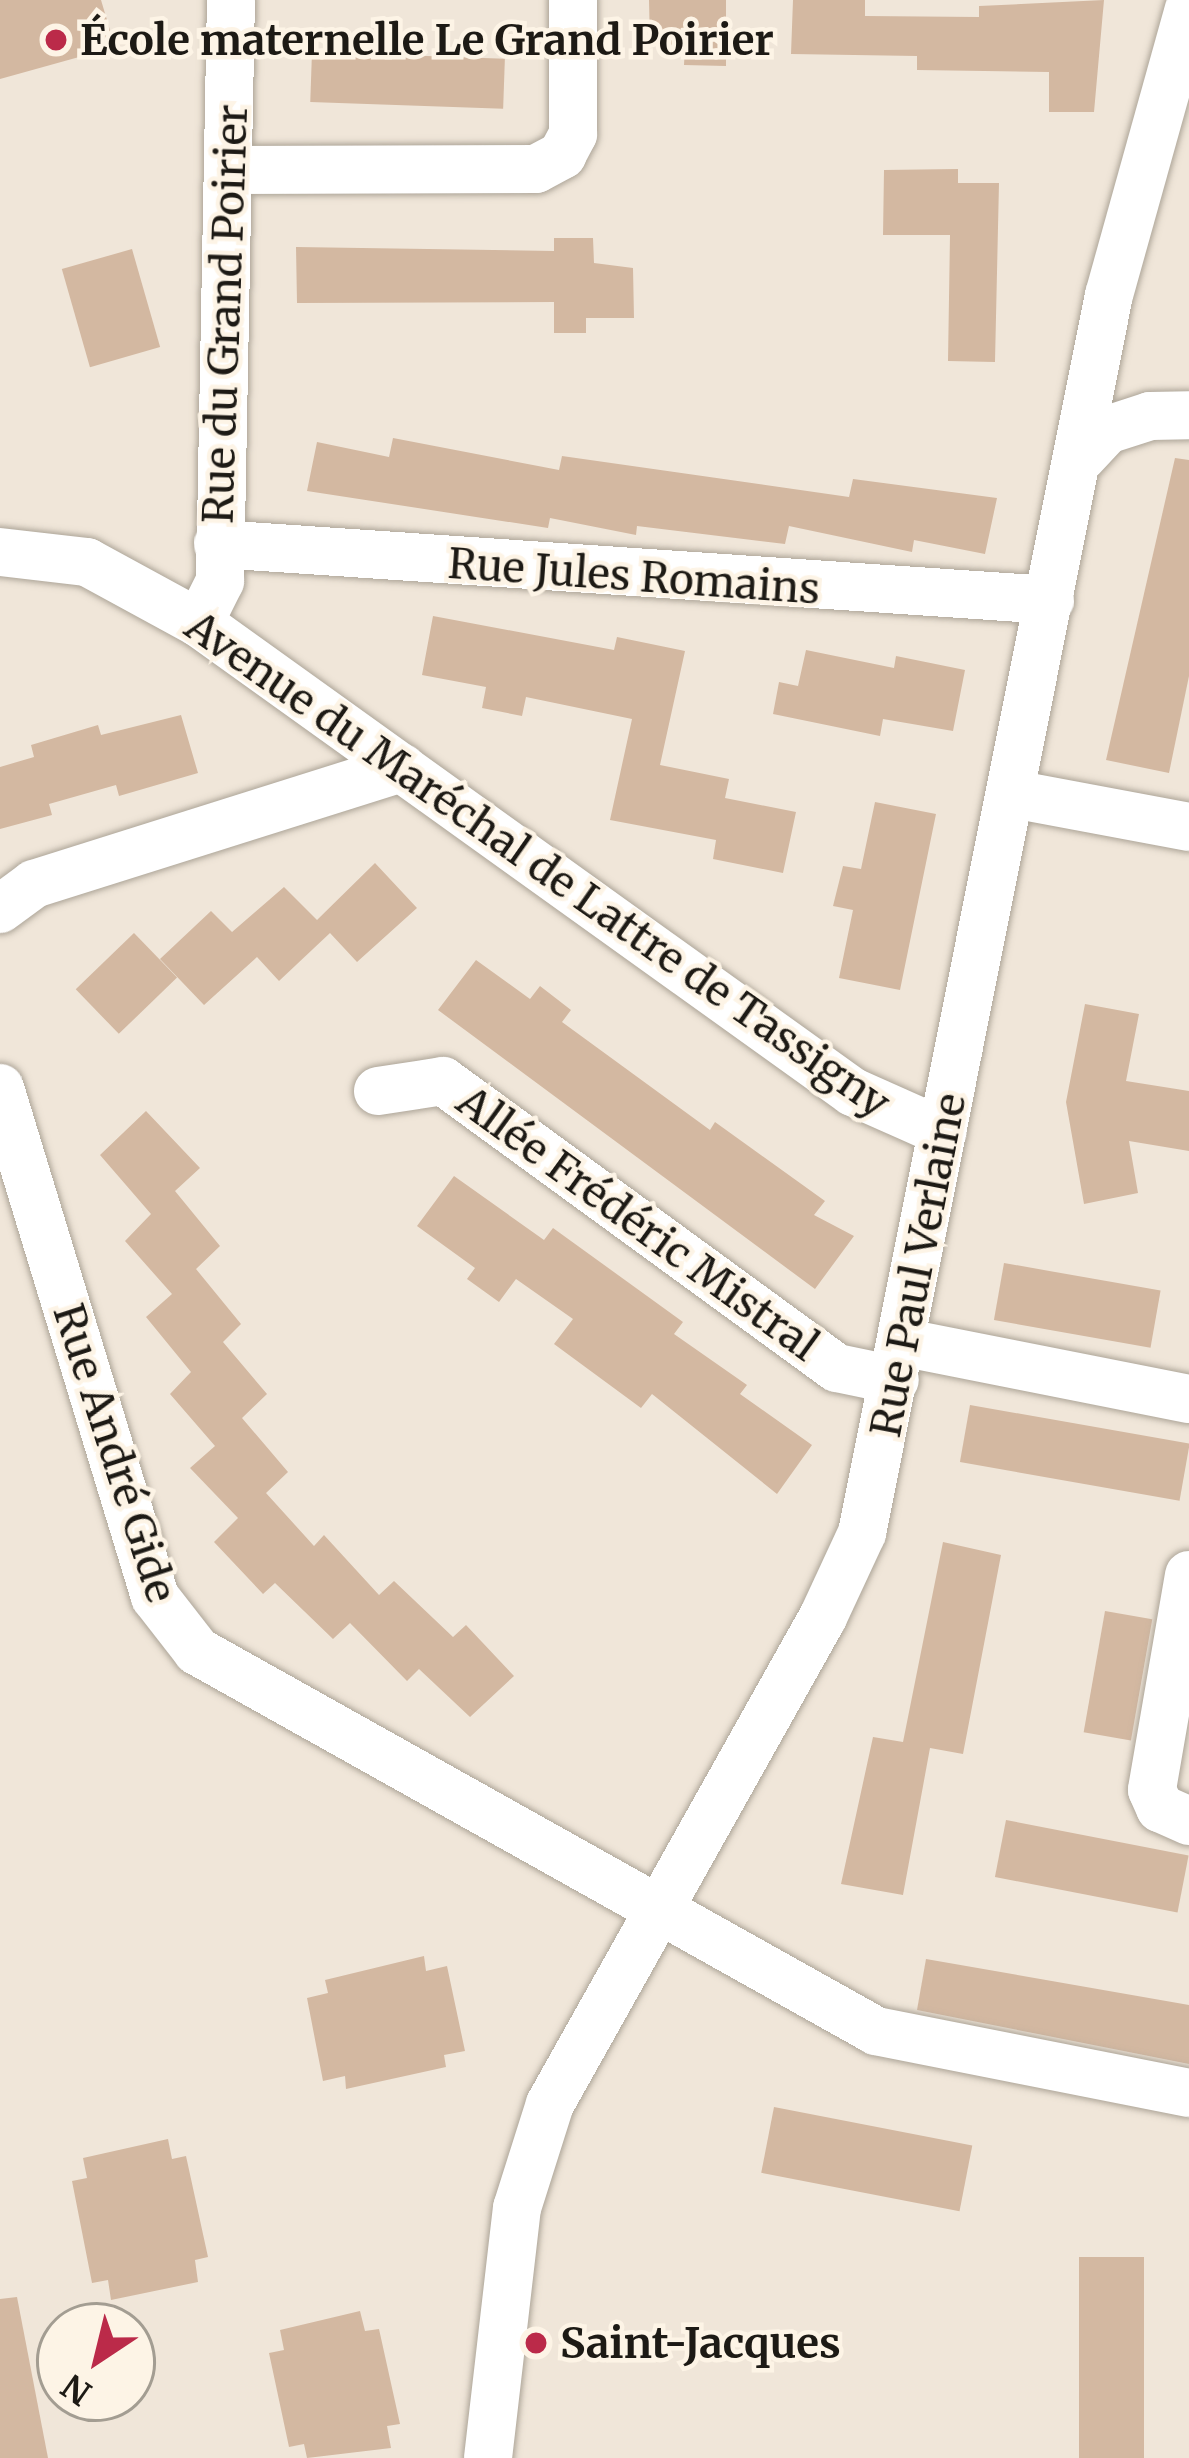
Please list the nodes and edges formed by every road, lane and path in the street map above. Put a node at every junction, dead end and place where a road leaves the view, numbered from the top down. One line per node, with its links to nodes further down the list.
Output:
1 (231, 0): 4 (street, Rue du Grand Poirier)
2 (573, 0): 4 (street)
3 (1189, 9): 6 (street, Rue Paul Verlaine)
4 (232, 170): 7 (street, Rue du Grand Poirier)
5 (1189, 416): 6 (street)
6 (1082, 457): 9 (street, Rue Paul Verlaine)
7 (218, 544): 9 (street, Rue Jules Romains); 10 (street, Rue du Grand Poirier)
8 (0, 552): 10 (street, Avenue du Maréchal de Lattre de Tassigny)
9 (1051, 600): 12 (street, Rue Paul Verlaine)
10 (199, 623): 11 (street, Avenue du Maréchal de Lattre de Tassigny)
11 (402, 768): 14 (street); 17 (street, Avenue du Maréchal de Lattre de Tassigny)
12 (1013, 794): 13 (street); 17 (street, Rue Paul Verlaine)
13 (1189, 827)
14 (0, 909)
15 (0, 1088): 22 (street, Rue André Gide)
16 (378, 1091): 18 (street, Allée Frédéric Mistral)
17 (943, 1132): 18 (street, Rue Paul Verlaine)
18 (898, 1361): 19 (street, Allée Frédéric Mistral); 22 (street, Rue Paul Verlaine)
19 (1189, 1399)
20 (1189, 1576): 21 (street)
21 (1189, 1821)
22 (654, 1910): 23 (street, Rue André Gide); 24 (street, Rue Paul Verlaine)
23 (1189, 2093)
24 (488, 2458)

